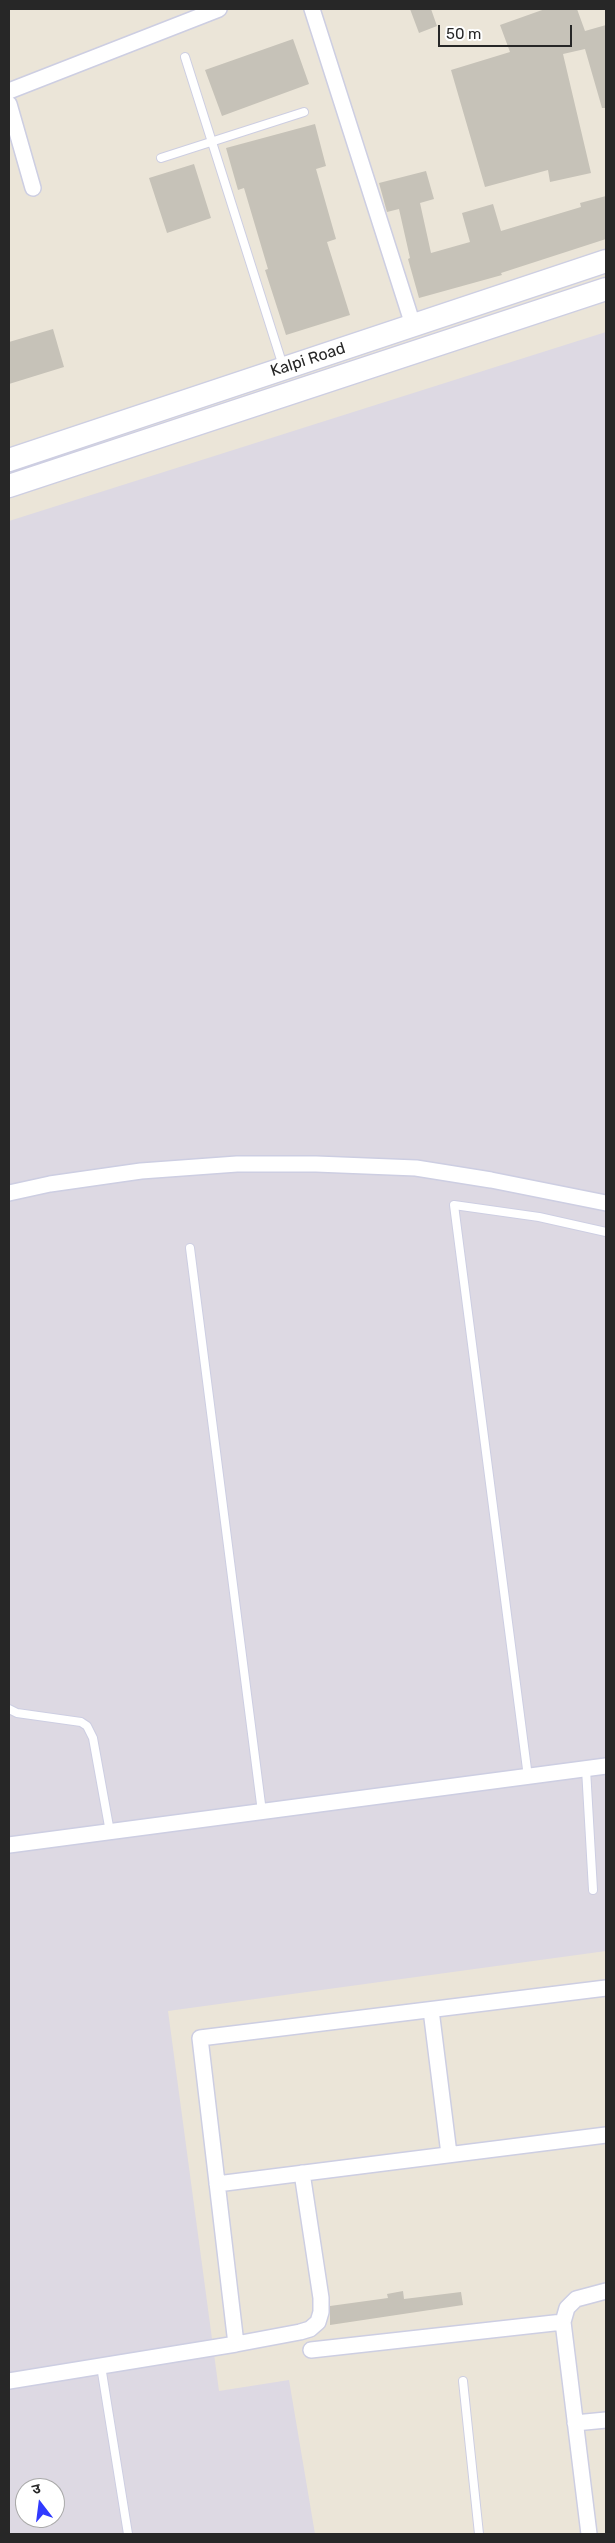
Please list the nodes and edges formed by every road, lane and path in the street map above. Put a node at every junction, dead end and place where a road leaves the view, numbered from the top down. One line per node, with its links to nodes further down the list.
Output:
1 (219, 9): 4 (street)
2 (312, 9): 12 (street)
3 (184, 57): 7 (lane)
4 (9, 91)
5 (9, 104): 9 (street)
6 (304, 112): 7 (lane)
7 (211, 141): 8 (lane); 13 (lane)
8 (161, 158)
9 (33, 188)
10 (606, 261): 12 (main road, Kalpi Road)
11 (606, 289): 15 (main road, Kalpi Road)
12 (413, 325): 13 (main road, Kalpi Road)
13 (284, 368): 14 (main road, Kalpi Road)
14 (9, 460)
15 (9, 486)
16 (9, 1194): 17 (street)
17 (606, 1203)
18 (606, 1232): 23 (lane)
19 (190, 1248): 24 (lane)
20 (9, 1709): 25 (lane)
21 (606, 1766): 22 (street)
22 (586, 1769): 23 (street); 27 (lane)
23 (528, 1777): 24 (street)
24 (262, 1812): 25 (street)
25 (110, 1832): 26 (street)
26 (9, 1845)
27 (593, 1890)
28 (606, 1988): 29 (street)
29 (431, 2010): 31 (street); 33 (street)
30 (606, 2134): 31 (street)
31 (449, 2154): 32 (street)
32 (302, 2173): 33 (street); 36 (street)
33 (216, 2184): 36 (street)
34 (606, 2291): 35 (street)
35 (563, 2322): 37 (street); 42 (street)
36 (236, 2344): 38 (street)
37 (311, 2350)
38 (101, 2366): 39 (street); 43 (lane)
39 (9, 2381)
40 (463, 2381): 44 (lane)
41 (606, 2420): 42 (street)
42 (575, 2423): 45 (street)
43 (128, 2534)
44 (479, 2534)
45 (589, 2534)

